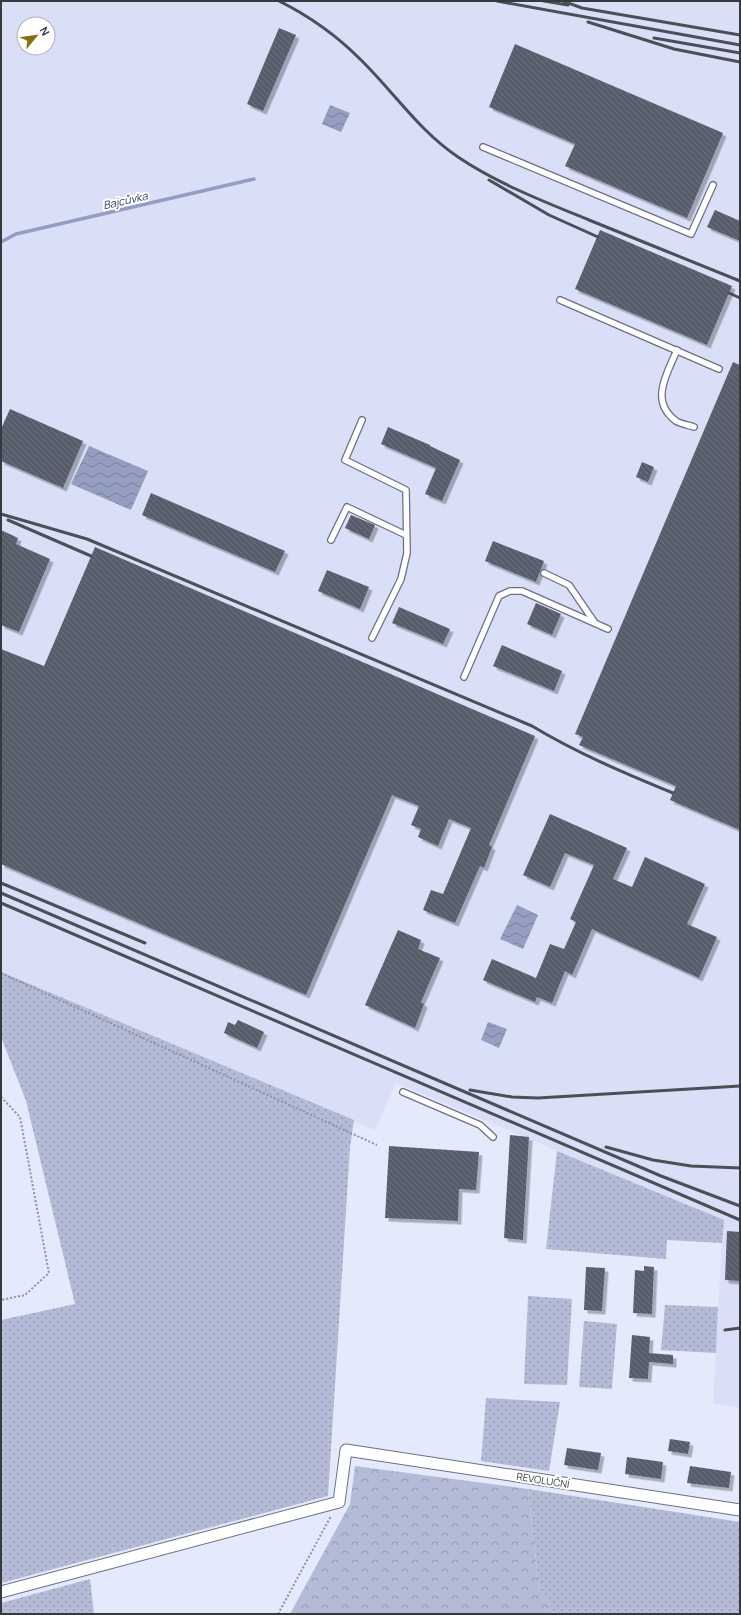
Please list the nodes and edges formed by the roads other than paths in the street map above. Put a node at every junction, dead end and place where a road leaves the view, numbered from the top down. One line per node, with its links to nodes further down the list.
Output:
1 (483, 147): 2 (lane)
2 (714, 185)
3 (560, 300): 4 (lane)
4 (676, 350): 5 (lane); 7 (lane)
5 (719, 369)
6 (362, 420): 8 (lane)
7 (694, 427)
8 (406, 535): 9 (lane); 13 (lane)
9 (331, 540)
10 (544, 573): 11 (lane)
11 (595, 623): 12 (lane); 14 (lane)
12 (608, 629)
13 (372, 638)
14 (464, 677)
15 (402, 1092): 16 (lane)
16 (492, 1138)
17 (740, 1510): 18 (street, REVOLUČNÍ)
18 (1, 1592)

